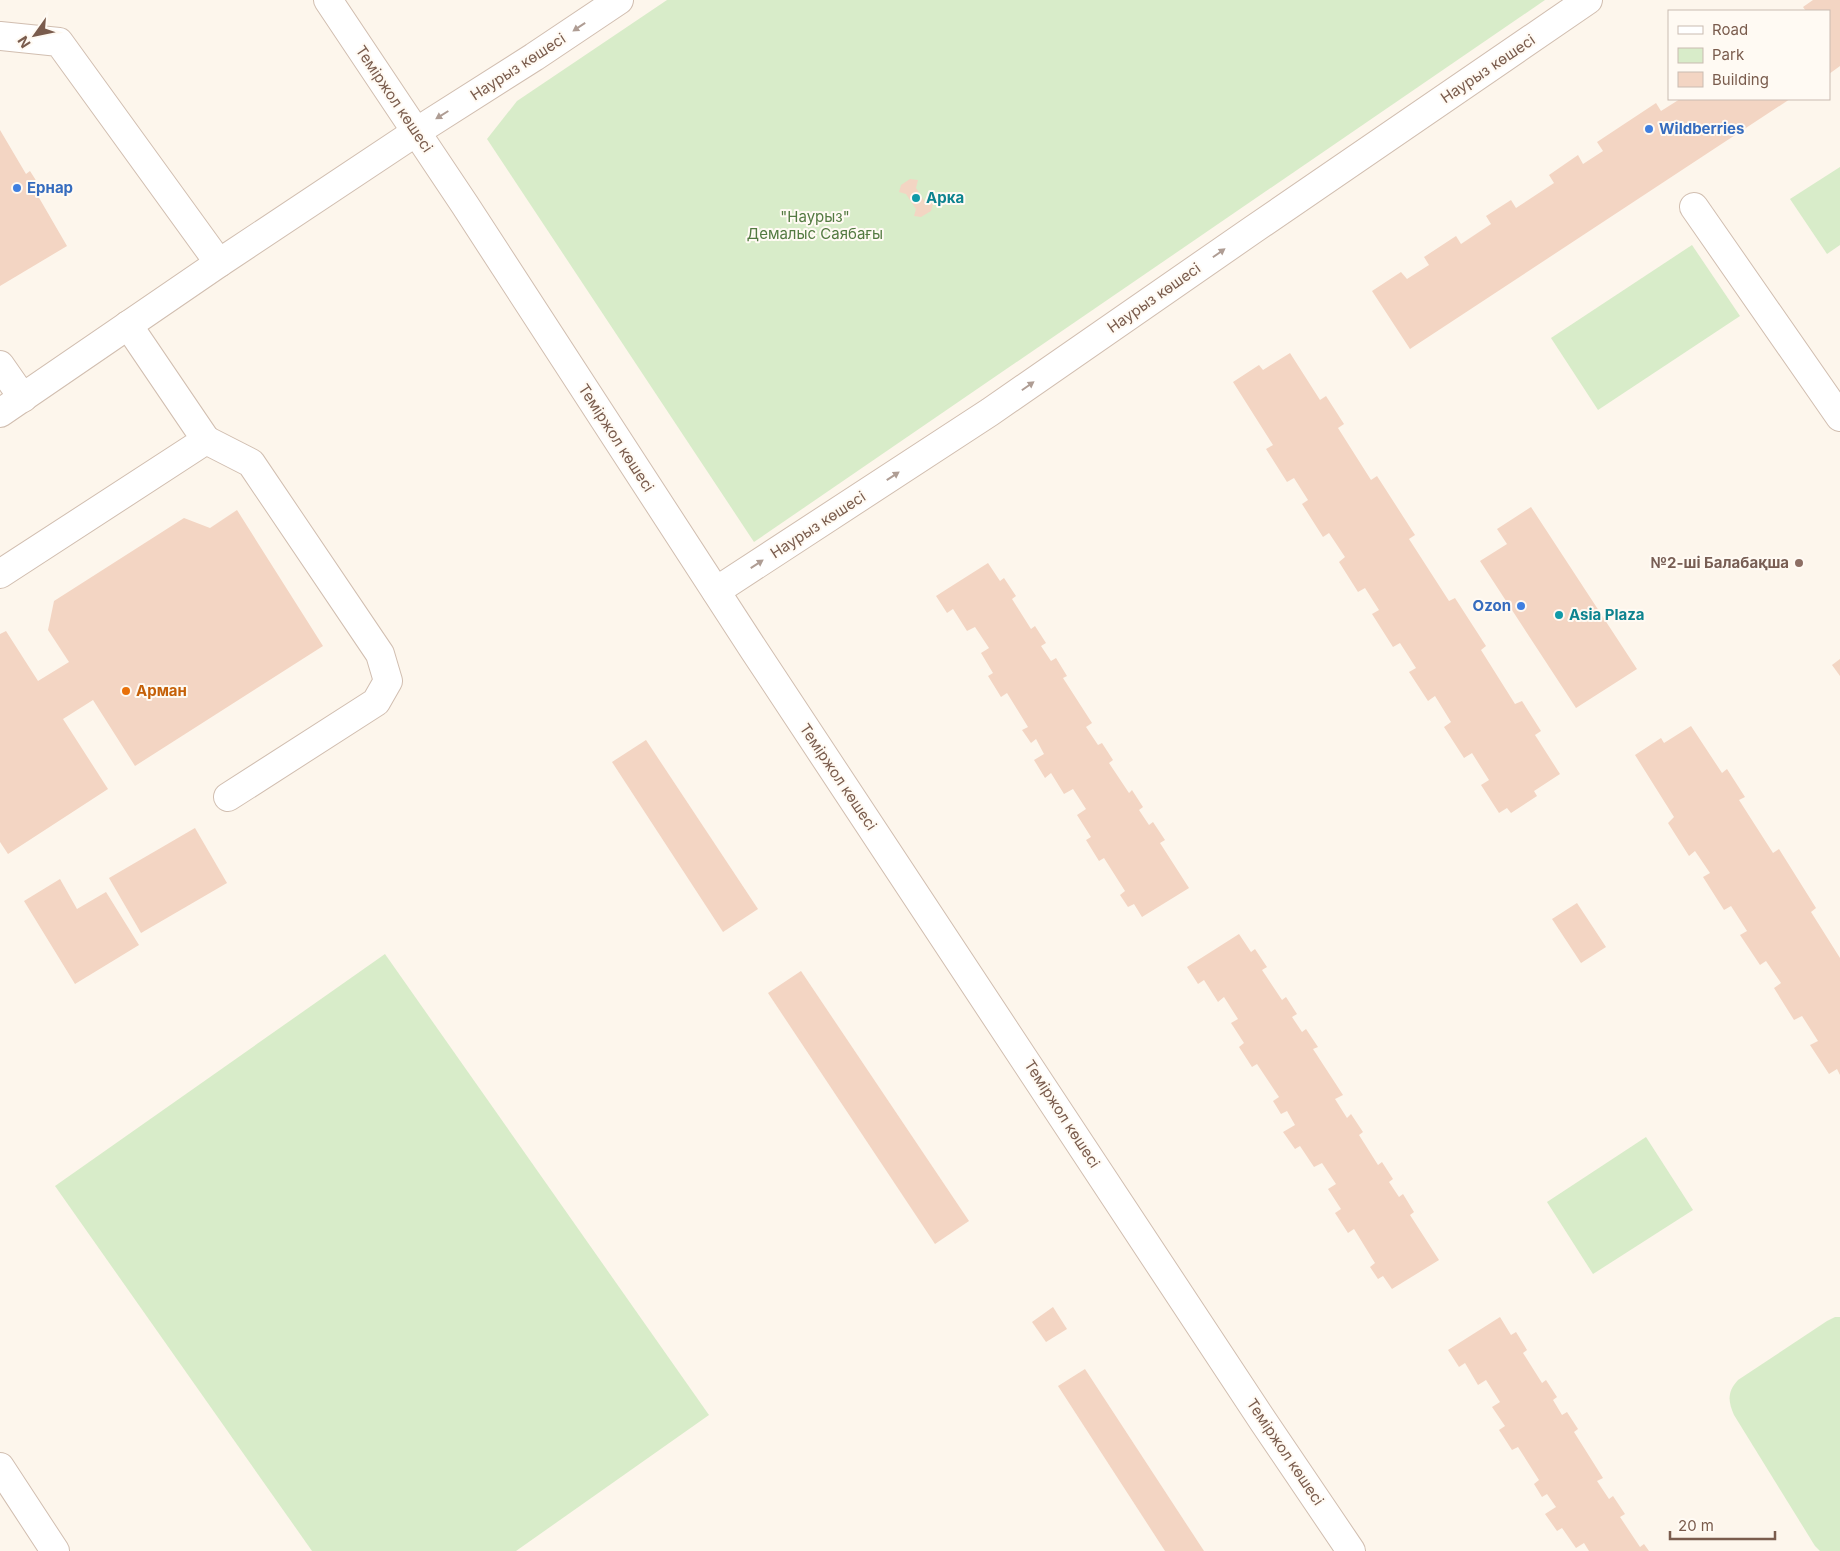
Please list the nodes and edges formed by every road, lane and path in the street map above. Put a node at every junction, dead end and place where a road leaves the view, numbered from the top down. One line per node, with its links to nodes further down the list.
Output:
1 (328, 0): 5 (street, Теміржол көшесі)
2 (619, 0): 5 (street, Наурыз көшесі, one-way to 5)
3 (1588, 0): 15 (street, Наурыз көшесі, one-way to 3)
4 (0, 36): 7 (street)
5 (416, 132): 7 (street, Наурыз көшесі); 15 (street, Теміржол көшесі)
6 (1694, 207): 12 (street)
7 (219, 263): 8 (street, Наурыз көшесі)
8 (128, 325): 10 (street, Наурыз көшесі); 13 (street)
9 (0, 365): 10 (street)
10 (23, 398): 11 (street, Наурыз көшесі)
11 (0, 413)
12 (1840, 417)
13 (206, 440): 14 (street); 16 (street)
14 (0, 574)
15 (716, 591): 19 (street, Теміржол көшесі)
16 (228, 797)
17 (0, 1467): 18 (street)
18 (55, 1551)
19 (1352, 1551)

